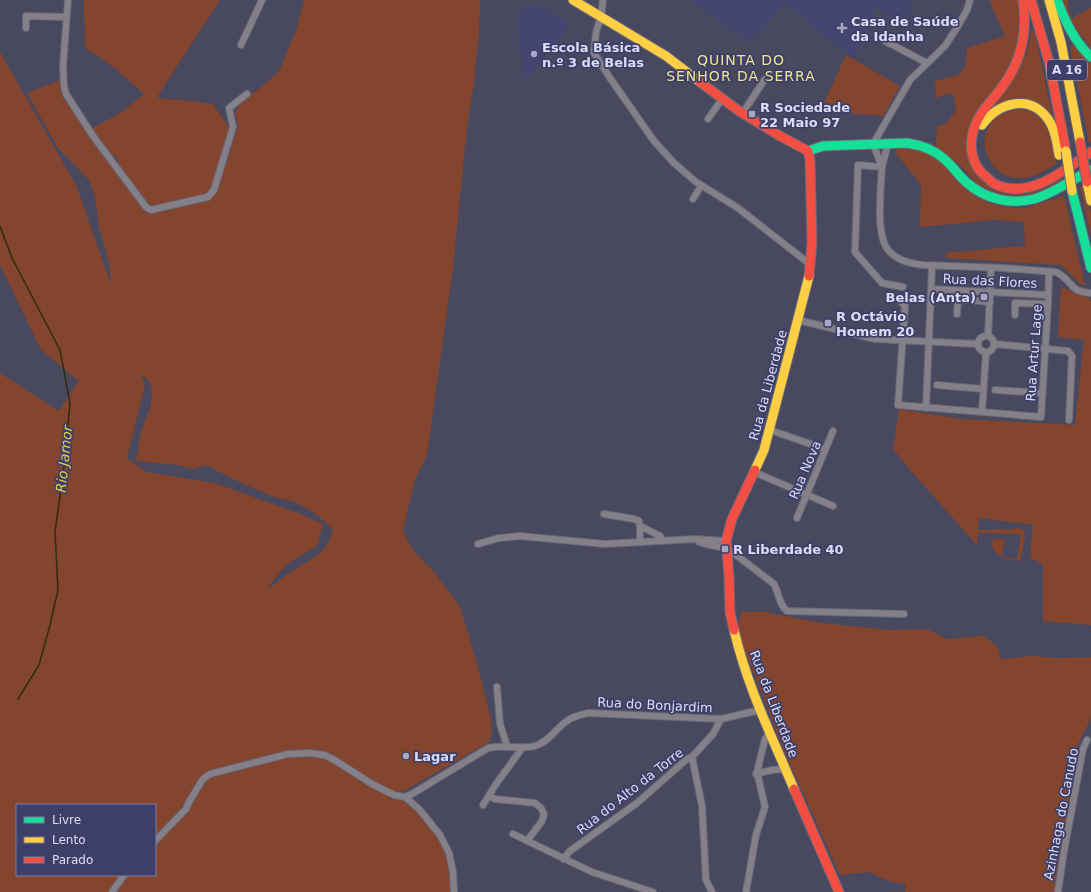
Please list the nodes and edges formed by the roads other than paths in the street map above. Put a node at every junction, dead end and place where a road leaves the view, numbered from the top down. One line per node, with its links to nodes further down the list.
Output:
1 (68, 0): 12 (street)
2 (262, 0): 16 (street)
3 (573, 0): 13 (main road)
4 (603, 0): 13 (street)
5 (970, 0): 18 (street)
6 (1024, 0): 28 (main road)
7 (1031, 0): 29 (main road, A 16)
8 (1049, 0): 34 (main road, A 16, bridge)
9 (1057, 0): 17 (main road)
10 (29, 9): 11 (street)
11 (29, 16): 12 (street); 14 (street)
12 (66, 17): 20 (street)
13 (601, 17): 21 (main road); 32 (street)
14 (26, 28)
15 (885, 41): 18 (street)
16 (242, 45)
17 (1091, 56)
18 (928, 63): 24 (street)
19 (765, 79): 22 (street)
20 (247, 94)
21 (722, 100): 22 (main road); 23 (street)
22 (742, 114): 27 (main road)
23 (708, 119)
24 (873, 144): 25 (main road); 27 (main road); 30 (street)
25 (888, 144): 30 (street); 31 (main road)
26 (1091, 146): 29 (main road)
27 (808, 151): 35 (main road, Rua da Liberdade)
28 (1091, 152)
29 (1062, 153): 38 (main road, A 16, bridge)
30 (882, 167): 36 (street); 40 (street)
31 (1091, 170)
32 (701, 186): 33 (street); 35 (street)
33 (693, 199)
34 (1091, 201)
35 (811, 265): 50 (main road, Rua da Liberdade)
36 (932, 266): 37 (street); 41 (street)
37 (991, 268): 39 (street); 42 (street)
38 (1091, 268)
39 (1049, 272): 43 (street); 44 (street, Rua Artur Lage)
40 (903, 286)
41 (931, 289): 42 (street, Rua das Flores); 53 (street)
42 (990, 292): 44 (street, Rua das Flores); 46 (street)
43 (1091, 293)
44 (1048, 295): 47 (street, Rua Artur Lage)
45 (900, 301): 52 (street)
46 (990, 302): 48 (street); 51 (street)
47 (1048, 304): 49 (street); 56 (street, Rua Artur Lage)
48 (957, 314)
49 (1015, 315)
50 (798, 320): 52 (street); 65 (main road, Rua da Liberdade)
51 (988, 336): 54 (street); 55 (street)
52 (903, 341): 53 (street); 62 (street, Rua Artur Lage)
53 (928, 342): 54 (street); 62 (street)
54 (978, 344): 57 (street)
55 (995, 344): 56 (street); 57 (street)
56 (1045, 349): 61 (street, Rua Artur Lage); 64 (street)
57 (986, 352): 59 (street)
58 (937, 385): 59 (street)
59 (983, 389): 63 (street)
60 (995, 390): 61 (street)
61 (1042, 393): 63 (street, Rua Artur Lage)
62 (926, 408): 63 (street, Rua Artur Lage)
63 (982, 412)
64 (1069, 420)
65 (770, 430): 67 (street); 68 (main road, Rua da Liberdade)
66 (833, 431): 67 (street, Rua Nova)
67 (825, 450): 69 (street, Rua Nova)
68 (754, 472): 69 (street); 77 (main road, Rua da Liberdade)
69 (807, 494): 70 (street); 72 (street, Rua Nova)
70 (833, 506)
71 (604, 514): 73 (street)
72 (796, 518)
73 (640, 526): 74 (street); 75 (street)
74 (662, 541): 75 (street); 77 (street)
75 (640, 542): 76 (street)
76 (478, 544)
77 (727, 544): 78 (street); 80 (main road, Rua da Liberdade)
78 (904, 614)
79 (497, 687): 84 (street)
80 (760, 710): 81 (street, Rua do Bonjardim); 82 (main road, Rua da Liberdade)
81 (722, 719): 85 (street, Rua do Bonjardim); 86 (street, Rua do Alto da Torre)
82 (770, 733): 87 (main road, Rua da Liberdade); 88 (street)
83 (1087, 740): 103 (street, Azinhaga do Canudo)
84 (507, 746): 85 (street, Rua do Bonjardim); 90 (street, Rua do Bonjardim)
85 (524, 747): 89 (street)
86 (692, 757): 95 (street, Rua do Alto da Torre); 100 (street)
87 (785, 769): 88 (street); 102 (main road, Rua da Liberdade)
88 (756, 774): 101 (street)
89 (489, 796): 91 (street); 94 (street)
90 (405, 797): 93 (street); 98 (street)
91 (483, 806)
92 (513, 834): 94 (street)
93 (156, 840)
94 (527, 841): 95 (street)
95 (563, 859): 99 (street)
96 (123, 876): 97 (street)
97 (112, 892)
98 (454, 892)
99 (653, 892)
100 (712, 892)
101 (746, 892)
102 (839, 892)
103 (1058, 892)

